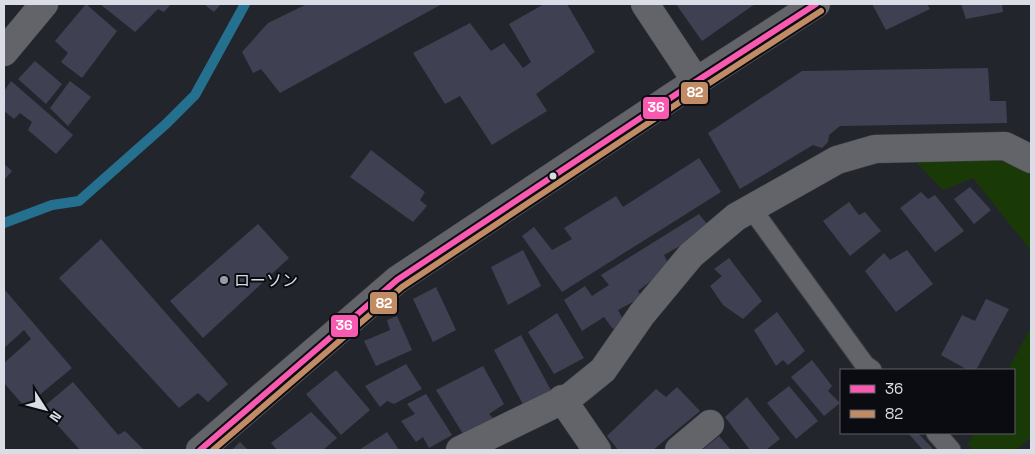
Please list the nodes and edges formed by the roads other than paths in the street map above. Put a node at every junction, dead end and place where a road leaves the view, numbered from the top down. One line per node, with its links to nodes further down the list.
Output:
1 (44, 4): 4 (street)
2 (645, 4): 5 (street)
3 (816, 4): 5 (street)
4 (7, 43)
5 (696, 81): 12 (street)
6 (1031, 159): 7 (street)
7 (751, 208): 8 (lane); 9 (street)
8 (871, 369)
9 (562, 400): 13 (street); 14 (street)
10 (710, 424): 15 (street)
11 (937, 434): 16 (lane)
12 (200, 450)
13 (460, 450)
14 (598, 450)
15 (679, 450)
16 (951, 450)

